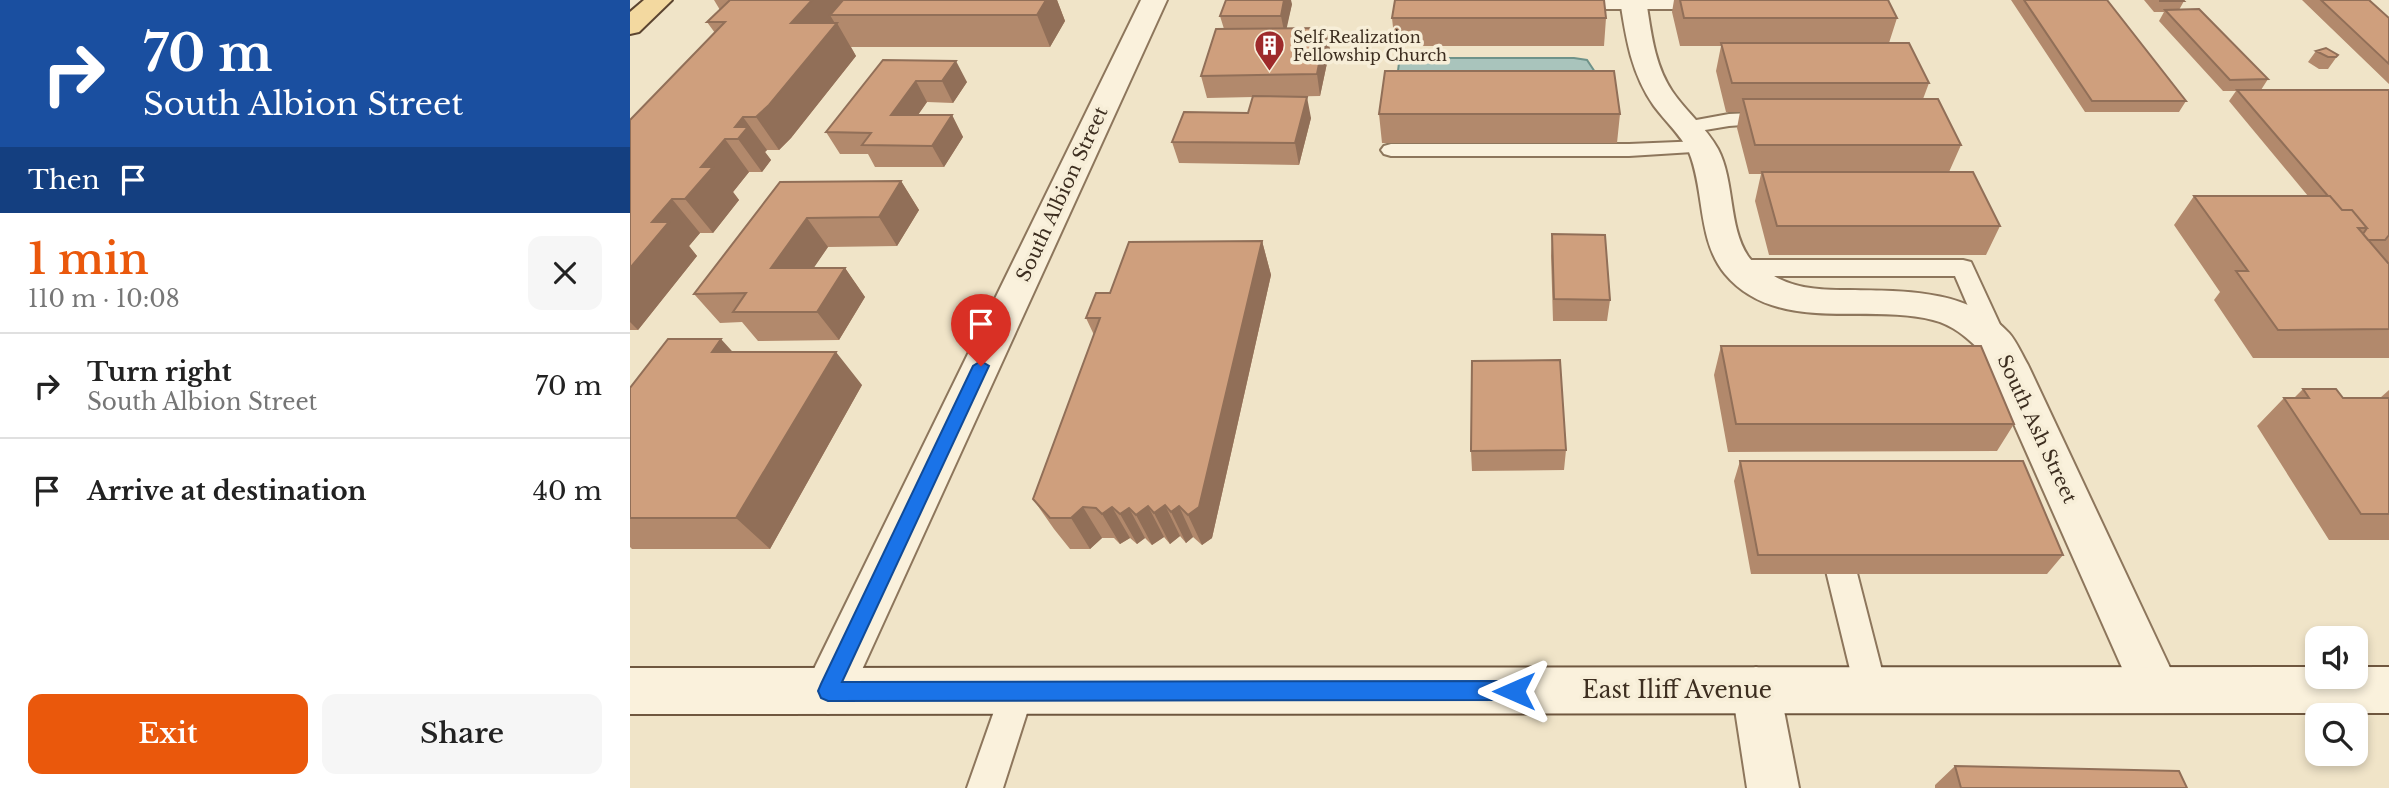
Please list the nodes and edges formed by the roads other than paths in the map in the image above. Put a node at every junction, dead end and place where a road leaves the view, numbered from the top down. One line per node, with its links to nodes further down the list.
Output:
1 (659, 0): 6 (main road)
2 (1154, 0): 16 (street, South Albion Street)
3 (1634, 2): 4 (lane); 5 (lane); 8 (street, South Ash Street)
4 (1554, 4)
5 (1728, 4)
6 (630, 26)
7 (1797, 118): 8 (lane)
8 (1694, 137): 9 (lane); 13 (street, South Ash Street)
9 (1391, 150)
10 (1828, 518): 12 (lane)
11 (1756, 690): 12 (street, East Iliff Avenue); 17 (street, East Iliff Avenue); 19 (street)
12 (1871, 690): 13 (street, East Iliff Avenue)
13 (2156, 690): 14 (street, East Iliff Avenue)
14 (2389, 690)
15 (630, 691): 16 (street, East Iliff Avenue)
16 (828, 691): 17 (street, East Iliff Avenue)
17 (1017, 691): 18 (lane)
18 (985, 788)
19 (1773, 788)

